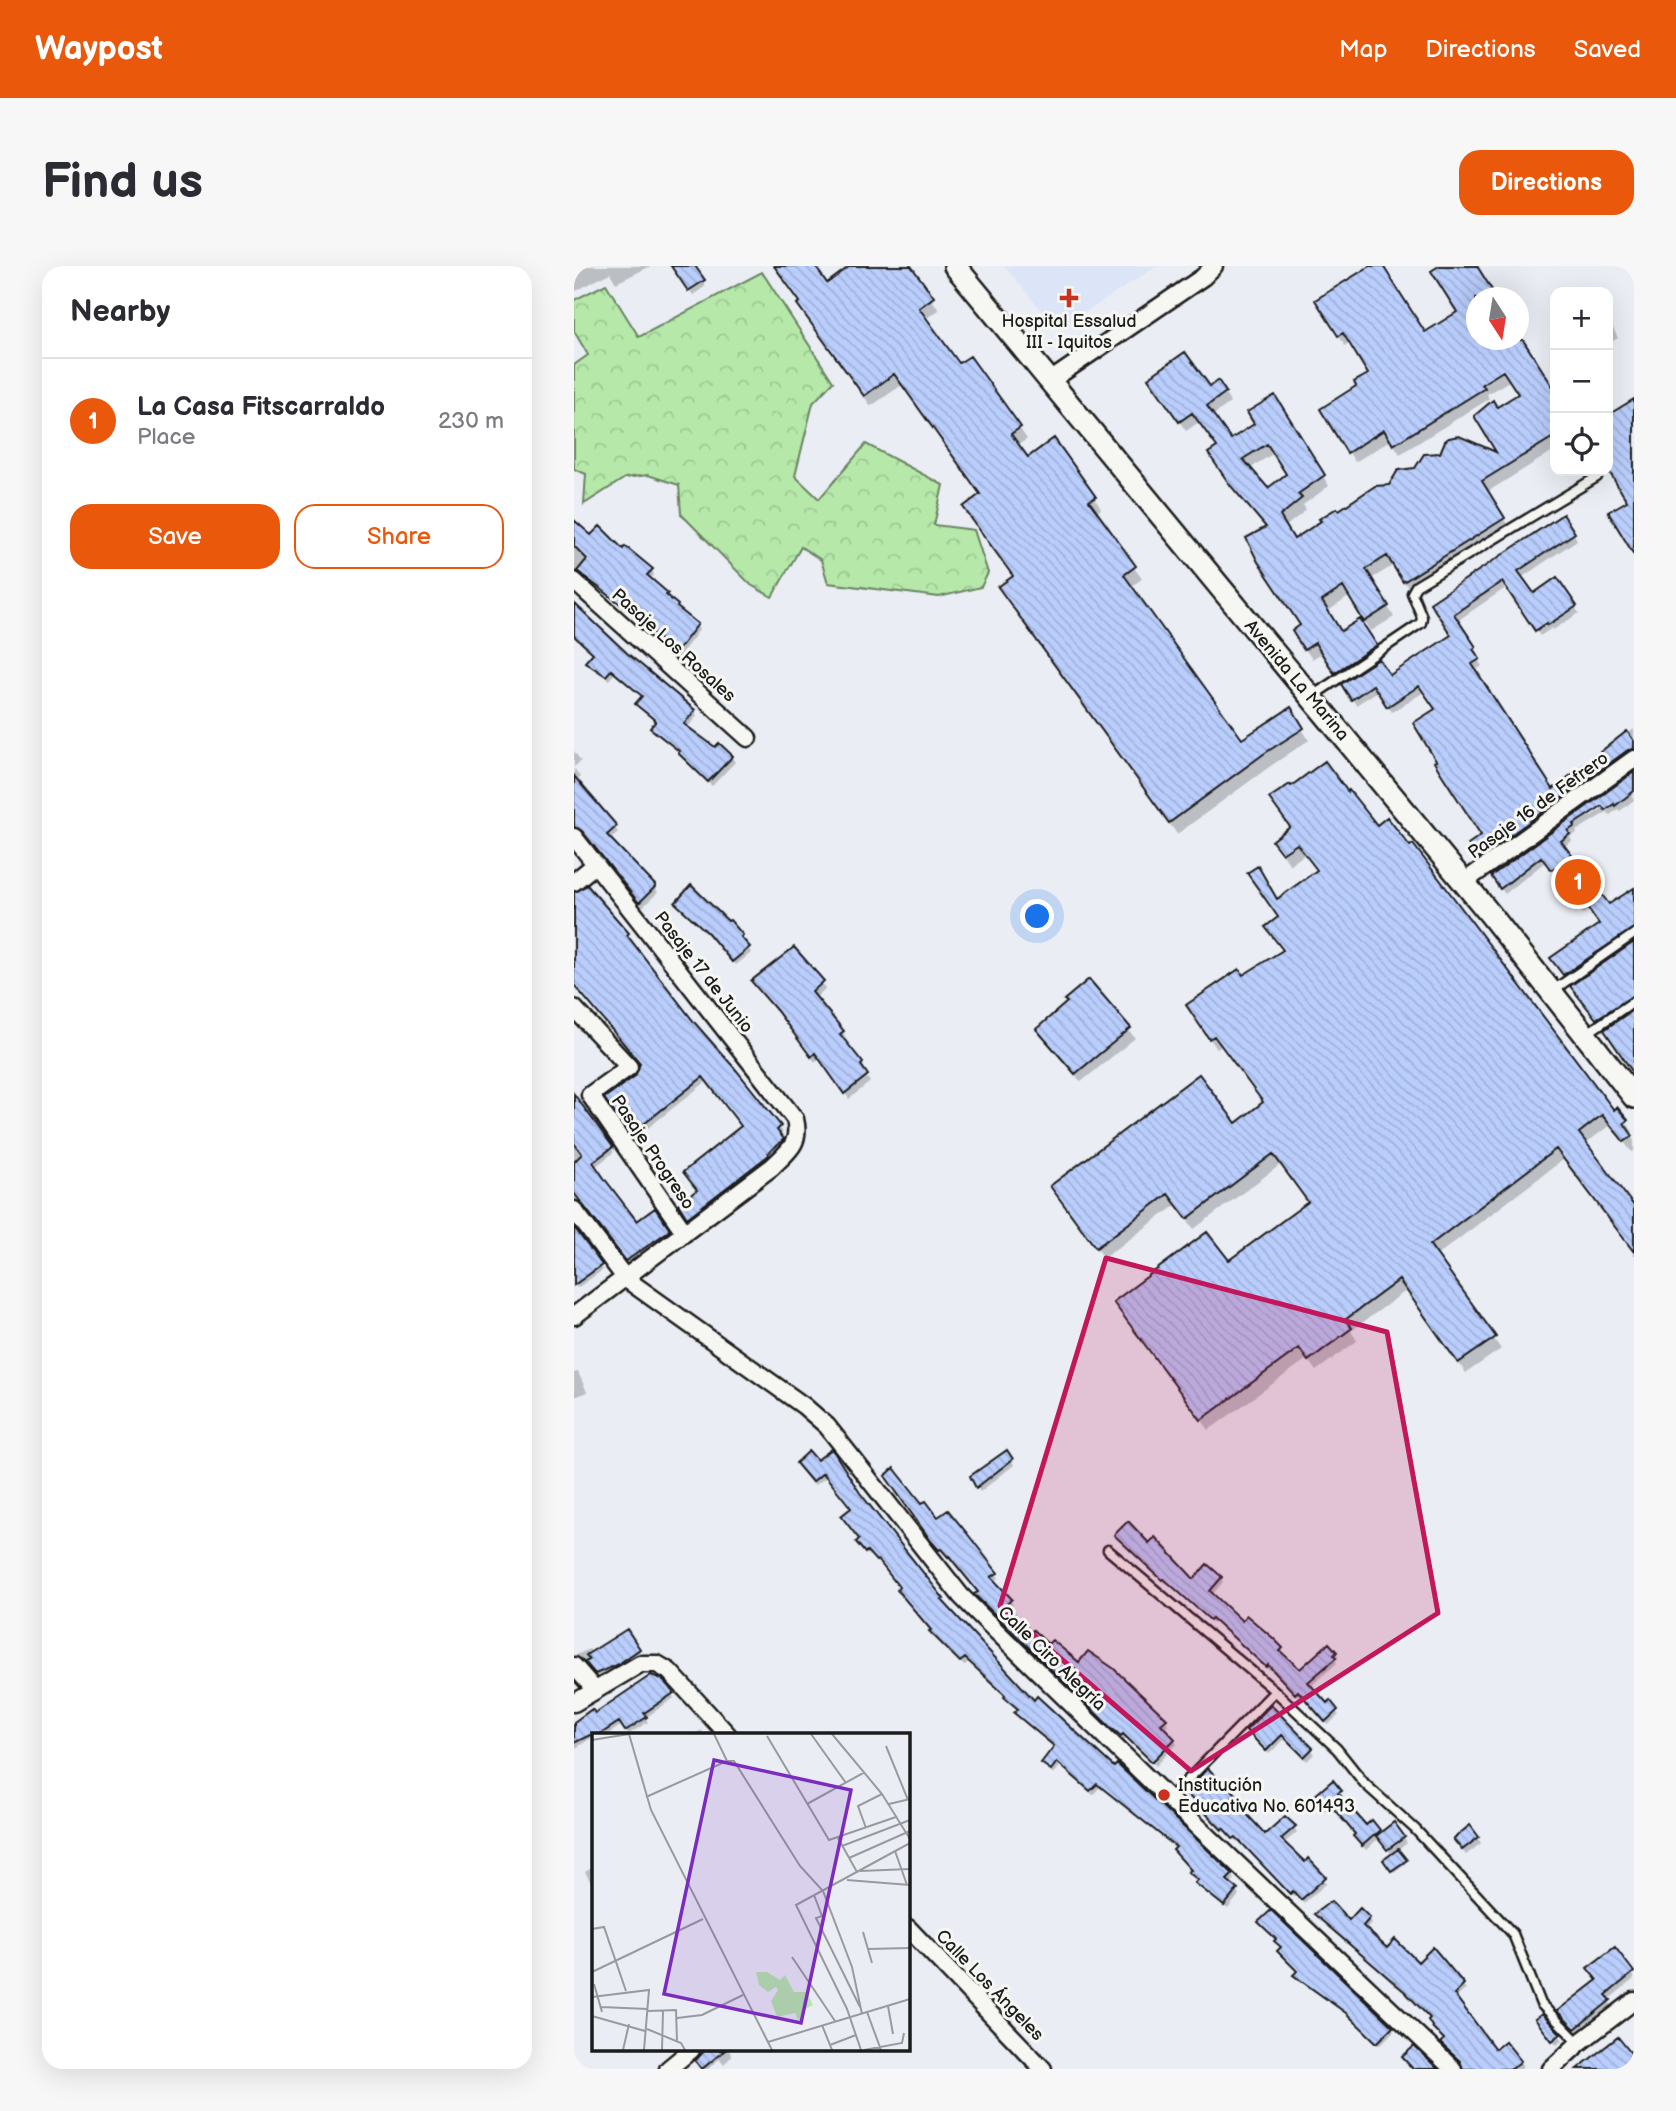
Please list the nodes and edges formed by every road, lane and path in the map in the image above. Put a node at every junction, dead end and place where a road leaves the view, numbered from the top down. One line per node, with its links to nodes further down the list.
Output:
1 (956, 266): 3 (main road, Avenida La Marina)
2 (1214, 266): 3 (street)
3 (1050, 381): 6 (main road, Avenida La Marina)
4 (1597, 477): 6 (lane)
5 (574, 581): 7 (street, Pasaje Los Rosales)
6 (1311, 697): 12 (main road, Avenida La Marina)
7 (748, 738)
8 (1634, 759): 12 (street, Pasaje 16 de Fefrero)
9 (574, 837): 10 (street, Pasaje 17 de Junio)
10 (596, 864): 11 (street); 20 (street, Pasaje 17 de Junio)
11 (574, 882)
12 (1464, 882): 14 (main road, Avenida La Marina)
13 (1634, 934): 14 (lane)
14 (1552, 991): 17 (main road, Avenida La Marina)
15 (1634, 1001): 17 (lane)
16 (574, 1008): 20 (street, Pasaje Progreso)
17 (1586, 1034): 18 (main road, Avenida La Marina)
18 (1634, 1097)
19 (574, 1210): 21 (street, Calle Ciro Alegría)
20 (685, 1233): 21 (street)
21 (626, 1279): 22 (street); 29 (street, Calle Ciro Alegría)
22 (574, 1316)
23 (1108, 1550): 26 (lane)
24 (574, 1665): 25 (street)
25 (595, 1690): 27 (street); 28 (street)
26 (1275, 1691): 29 (lane); 32 (lane)
27 (574, 1703)
28 (726, 1733)
29 (1169, 1799): 36 (street, Calle Ciro Alegría)
30 (910, 1930): 35 (street, Calle Los Ángeles)
31 (1634, 2001): 32 (street)
32 (1579, 2043): 37 (street)
33 (689, 2052): 34 (street)
34 (668, 2069)
35 (1043, 2069)
36 (1453, 2069)
37 (1552, 2069)

